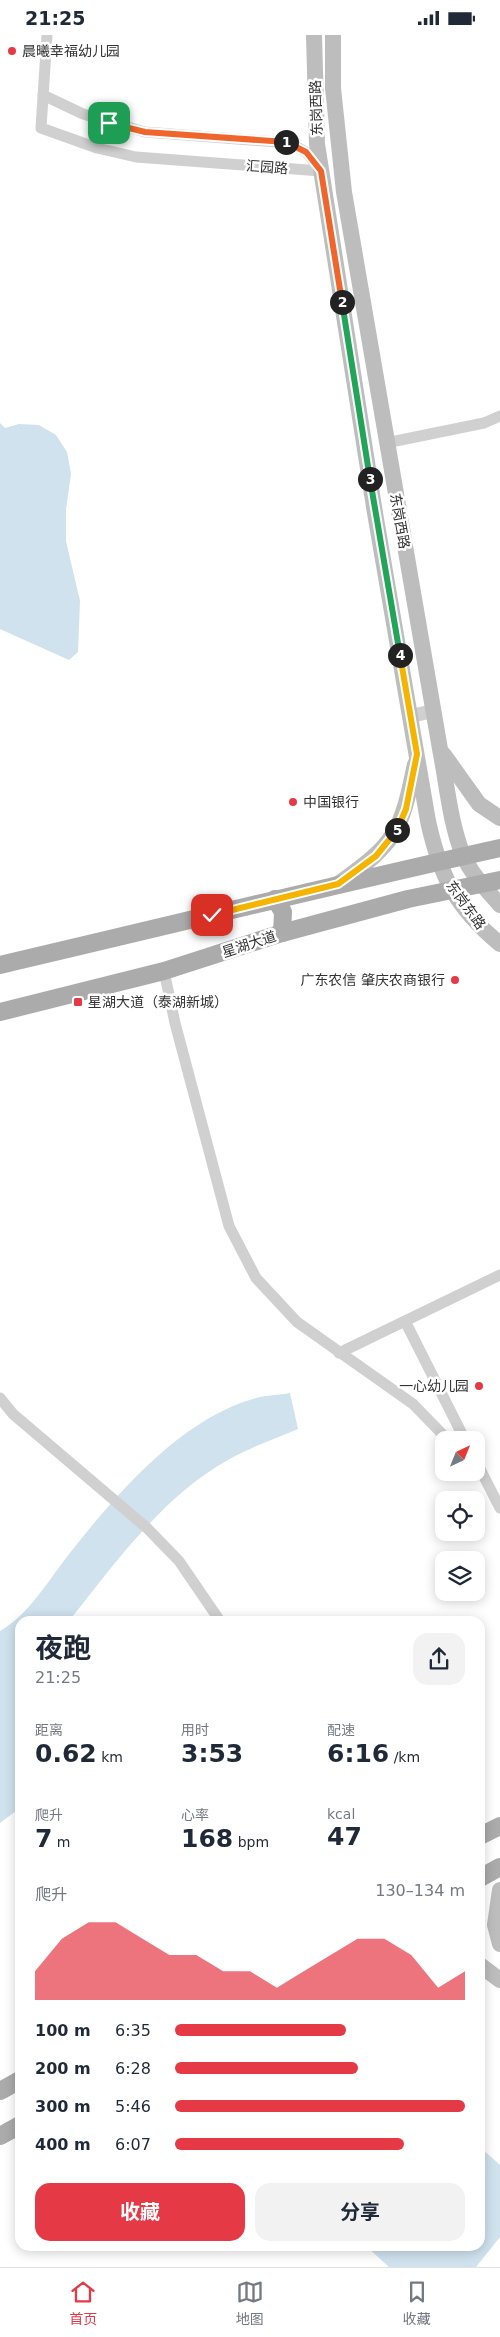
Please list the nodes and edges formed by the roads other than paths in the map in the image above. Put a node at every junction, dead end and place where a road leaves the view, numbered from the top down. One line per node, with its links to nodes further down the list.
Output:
1 (47, 35): 4 (street)
2 (314, 35): 5 (main road, 东岗西路)
3 (333, 35): 7 (main road, 东岗西路)
4 (43, 95): 5 (street, 汇园路); 5 (street, 汇园路)
5 (321, 171): 9 (main road, 东岗西路)
6 (500, 416): 7 (street)
7 (386, 443): 8 (main road, 东岗西路)
8 (433, 711): 9 (street); 10 (main road, 东岗西路)
9 (411, 716): 11 (main road, 东岗西路)
10 (440, 749): 12 (main road); 14 (main road, 东岗西路)
11 (417, 754): 15 (main road, 东岗西路); 17 (main road)
12 (500, 818)
13 (500, 848): 14 (main road)
14 (464, 856): 15 (main road); 18 (main road, 东岗东路)
15 (438, 862): 17 (main road); 19 (main road, 东岗东路)
16 (500, 881): 18 (main road, 星湖大道)
17 (338, 884): 20 (main road)
18 (482, 884): 19 (main road, 星湖大道); 21 (main road, 东岗东路)
19 (452, 890): 22 (main road, 星湖大道); 23 (main road, 东岗东路)
20 (275, 899): 22 (main road); 24 (main road)
21 (500, 905)
22 (282, 933): 25 (main road, 星湖大道)
23 (500, 944)
24 (0, 965)
25 (164, 971): 26 (main road, 星湖大道); 29 (street)
26 (0, 1012)
27 (500, 1275): 28 (street)
28 (405, 1321): 29 (street); 32 (street)
29 (339, 1353): 31 (street)
30 (0, 1398): 36 (street)
31 (439, 1431)
32 (461, 1431)
33 (485, 1479): 35 (street)
34 (481, 1481): 35 (street)
35 (500, 1508)
36 (217, 1616)
37 (500, 1826): 38 (main road)
38 (485, 1834)
39 (500, 1867): 40 (main road)
40 (485, 1875)
41 (500, 1891): 42 (main road)
42 (500, 1944)
43 (485, 1969): 44 (main road)
44 (500, 1980)
45 (15, 2083): 46 (main road)
46 (0, 2091)
47 (15, 2128): 48 (main road)
48 (0, 2136)

